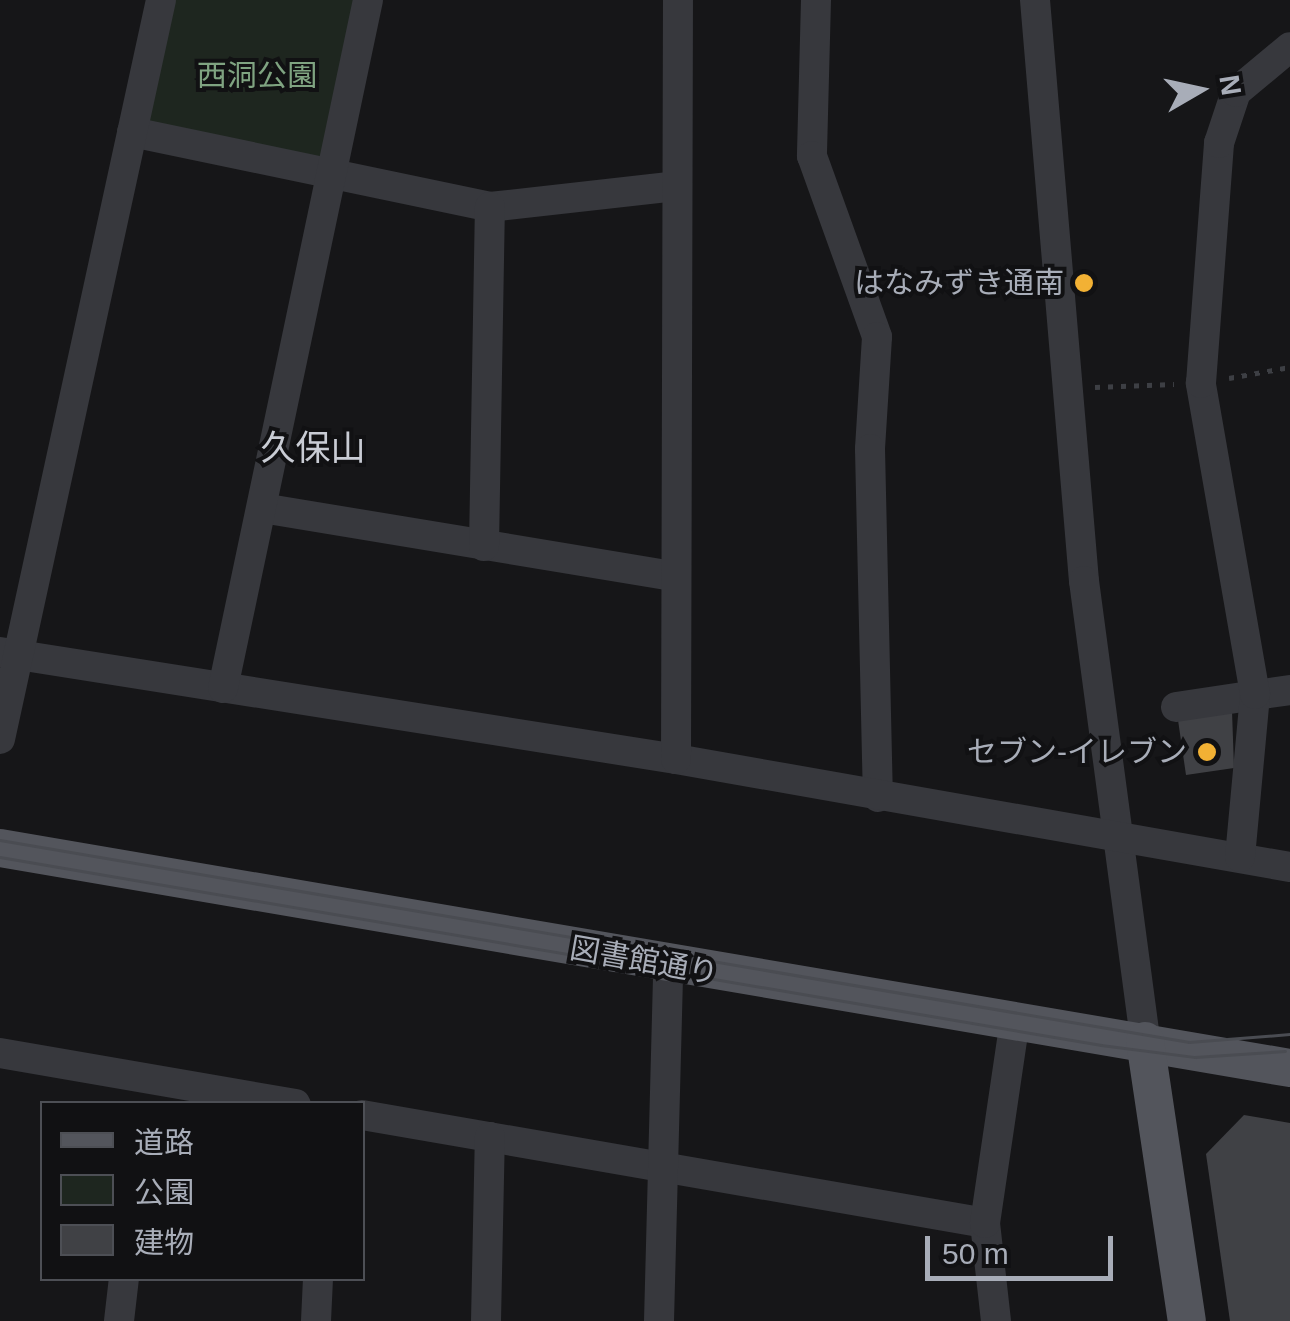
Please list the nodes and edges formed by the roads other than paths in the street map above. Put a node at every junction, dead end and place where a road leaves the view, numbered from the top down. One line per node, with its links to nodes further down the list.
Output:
1 (162, 0): 7 (street)
2 (368, 0): 8 (street)
3 (678, 0): 9 (street)
4 (816, 0): 21 (street)
5 (1035, 0): 22 (street)
6 (1290, 47): 17 (street)
7 (132, 132): 8 (street); 14 (street)
8 (332, 176): 10 (street); 11 (street)
9 (676, 186): 10 (street); 13 (street)
10 (490, 207): 12 (street)
11 (262, 508): 12 (street); 15 (street)
12 (484, 546): 13 (street)
13 (672, 576): 20 (street)
14 (9, 654): 15 (street); 19 (street)
15 (223, 688): 20 (street)
16 (1290, 690): 17 (street)
17 (1255, 694): 18 (street); 24 (street)
18 (1176, 706)
19 (0, 739)
20 (676, 759): 21 (street)
21 (878, 797): 22 (street)
22 (1116, 838): 24 (street); 28 (street)
23 (0, 848): 26 (main road, 図書館通り)
24 (1240, 857): 25 (street)
25 (1290, 867)
26 (668, 966): 27 (main road, 図書館通り); 35 (street)
27 (1016, 1021): 28 (main road, 図書館通り); 36 (street)
28 (1145, 1041): 30 (main road, 図書館通り); 44 (main road)
29 (0, 1053): 31 (street)
30 (1290, 1068)
31 (141, 1091): 32 (street)
32 (260, 1101)
33 (365, 1116): 34 (street)
34 (490, 1137): 35 (street); 41 (street)
35 (662, 1166): 36 (street); 42 (street)
36 (985, 1223): 43 (street)
37 (124, 1281): 39 (street)
38 (318, 1281): 40 (street)
39 (119, 1321)
40 (316, 1321)
41 (486, 1321)
42 (659, 1321)
43 (996, 1321)
44 (1187, 1321)

